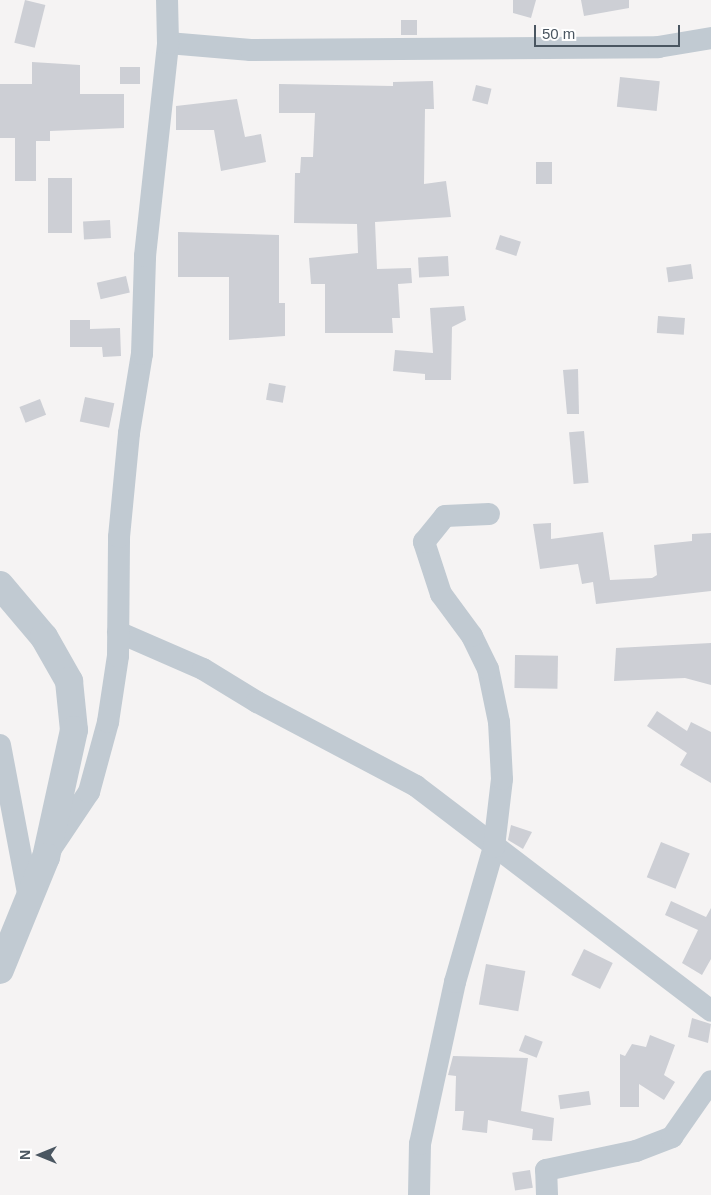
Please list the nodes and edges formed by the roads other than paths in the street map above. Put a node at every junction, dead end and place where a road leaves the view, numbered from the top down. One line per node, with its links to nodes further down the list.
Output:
1 (167, 0): 3 (street)
2 (711, 38): 3 (street)
3 (168, 43): 6 (street)
4 (489, 514): 8 (street)
5 (0, 585): 9 (street)
6 (118, 632): 8 (street); 9 (street)
7 (0, 745): 10 (street)
8 (494, 847): 12 (street); 14 (street)
9 (46, 857): 10 (street)
10 (29, 898): 11 (street)
11 (0, 970)
12 (711, 1011)
13 (711, 1081): 15 (street)
14 (419, 1195)
15 (547, 1195)

